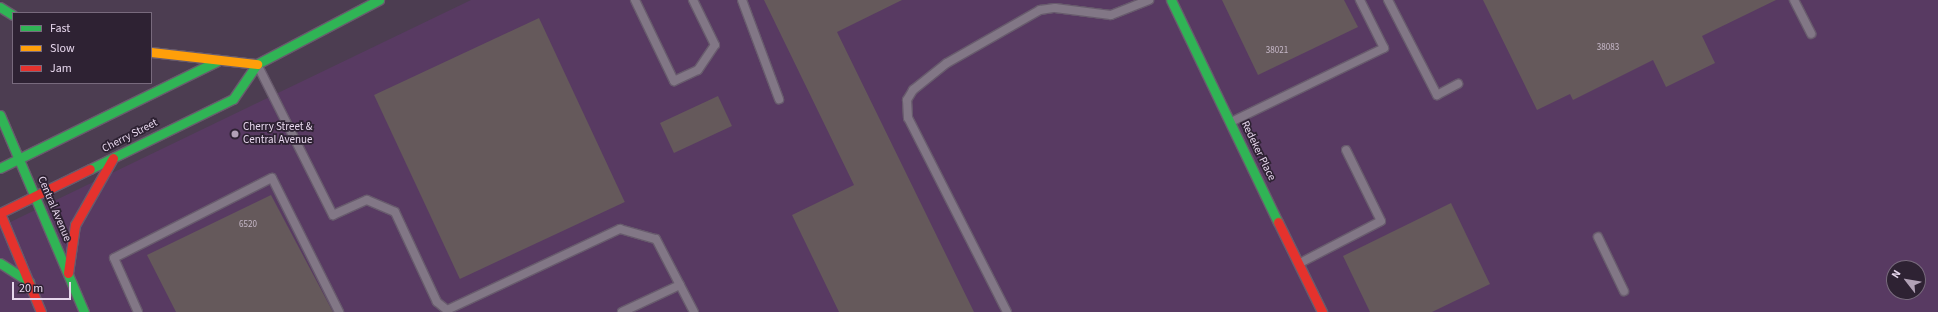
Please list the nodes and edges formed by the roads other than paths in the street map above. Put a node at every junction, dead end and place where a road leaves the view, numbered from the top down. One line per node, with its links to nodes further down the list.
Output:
1 (379, 0): 15 (street, Cherry Street)
2 (635, 0): 3 (lane)
3 (693, 0)
4 (742, 0): 17 (lane)
5 (1149, 0): 39 (lane)
6 (1172, 0): 19 (street, Redeker Place)
7 (1360, 0): 19 (lane)
8 (1388, 0): 16 (lane)
9 (1794, 0): 12 (lane)
10 (0, 6): 11 (street)
11 (12, 14)
12 (1811, 34)
13 (152, 52): 14 (street)
14 (217, 60): 15 (street); 22 (street)
15 (257, 64): 21 (street, Cherry Street); 31 (lane)
16 (1458, 84)
17 (779, 98)
18 (0, 115): 22 (street, Central Avenue)
19 (1231, 122): 28 (street, Redeker Place)
20 (1346, 150): 28 (lane)
21 (113, 158): 24 (street, Cherry Street); 29 (street)
22 (20, 159): 23 (street); 24 (street, Central Avenue)
23 (0, 168)
24 (37, 197): 25 (street, Cherry Street); 29 (street, Central Avenue)
25 (0, 213): 30 (street)
26 (1598, 237): 32 (lane)
27 (0, 263): 30 (street)
28 (1299, 263): 40 (street, Redeker Place)
29 (68, 272): 34 (street, Central Avenue)
30 (29, 282): 33 (street)
31 (680, 285): 37 (lane); 38 (lane)
32 (1624, 291)
33 (41, 312)
34 (84, 312)
35 (138, 312): 36 (lane)
36 (339, 312)
37 (622, 312)
38 (694, 312)
39 (1007, 312)
40 (1322, 312)

